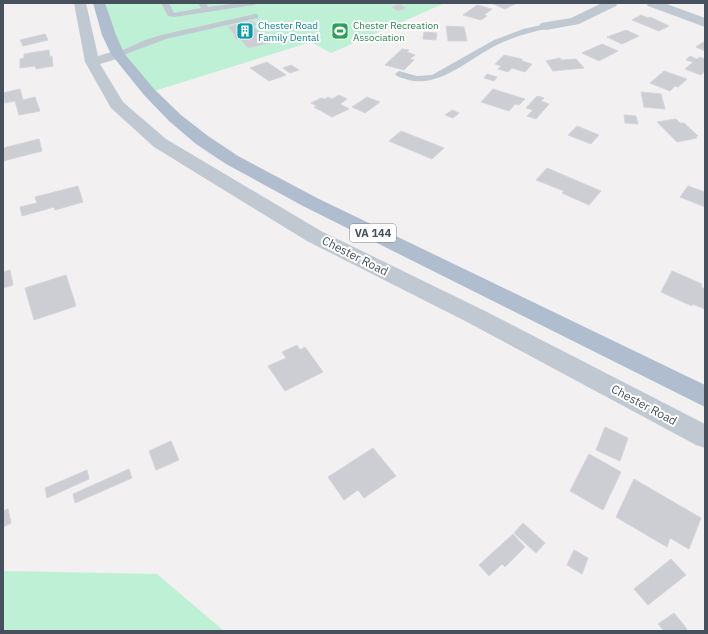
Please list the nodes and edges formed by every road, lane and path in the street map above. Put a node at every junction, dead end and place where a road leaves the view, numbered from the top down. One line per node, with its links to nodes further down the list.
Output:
1 (80, 3): 12 (street, Chester Road / VA 144)
2 (99, 3): 11 (main road, VA 144)
3 (165, 3): 7 (lane)
4 (254, 3): 7 (lane)
5 (612, 3): 10 (street)
6 (652, 3): 9 (street)
7 (203, 7)
8 (255, 16): 11 (lane)
9 (705, 23)
10 (546, 26): 13 (lane)
11 (118, 54): 12 (street); 14 (main road, VA 144)
12 (92, 62): 15 (street, Chester Road / VA 144)
13 (399, 74)
14 (705, 397)
15 (705, 437)

